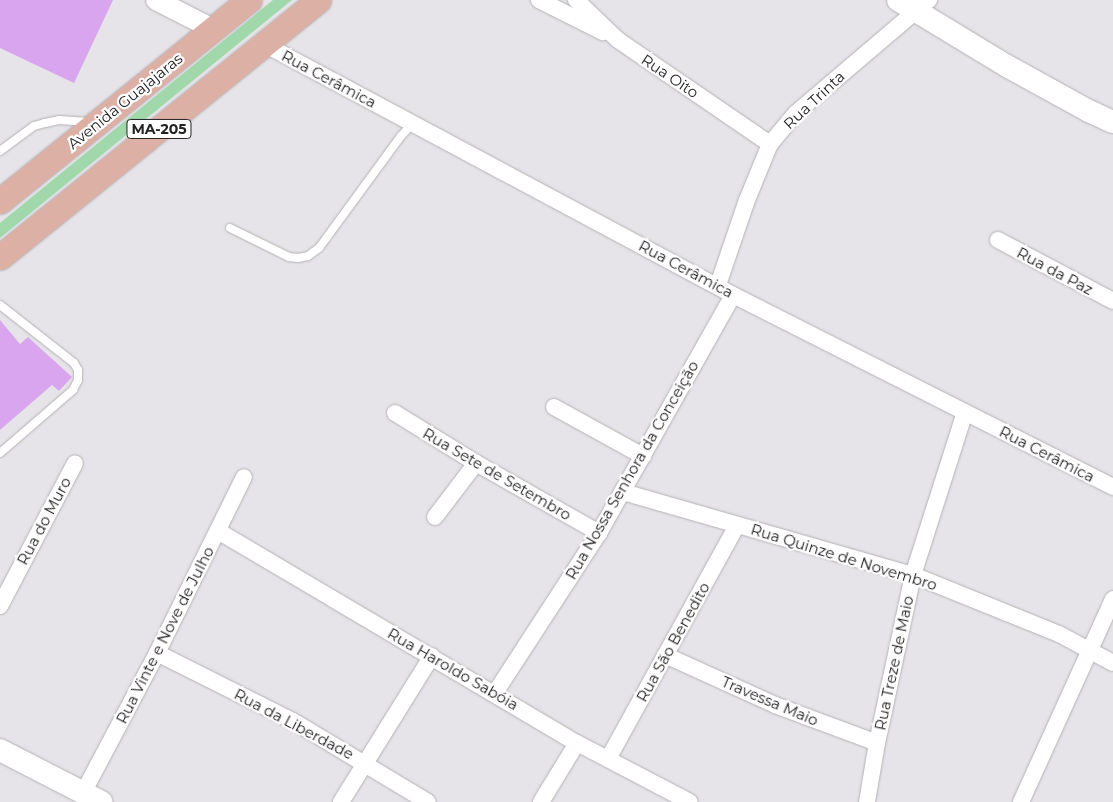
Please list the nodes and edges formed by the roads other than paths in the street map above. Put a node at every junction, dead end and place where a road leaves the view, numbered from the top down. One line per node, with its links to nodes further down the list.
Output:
1 (156, 0): 7 (street)
2 (249, 0): 7 (main road, Avenida Guajajaras / MA-205)
3 (318, 0): 9 (main road, MA-205)
4 (539, 0): 8 (street)
5 (576, 0): 8 (street, Rua Oito)
6 (914, 4): 10 (main road); 13 (street, Rua Trinta)
7 (213, 29): 11 (main road, Avenida Guajajaras / MA-205)
8 (618, 40): 13 (street, Rua Oito)
9 (264, 44): 12 (street, Rua Cerâmica); 18 (main road, MA-205)
10 (1113, 122)
11 (98, 123): 14 (lane); 15 (main road, Avenida Guajajaras / MA-205)
12 (412, 124): 16 (lane); 19 (street, Rua Cerâmica)
13 (770, 144): 19 (street, Rua Trinta)
14 (0, 151)
15 (0, 202)
16 (230, 228)
17 (998, 240): 21 (street, Rua da Paz)
18 (0, 258)
19 (718, 285): 20 (street, Rua Cerâmica)
20 (733, 295): 24 (street, Rua Cerâmica); 27 (street, Rua Nossa Senhora da Conceição)
21 (1113, 302)
22 (0, 305): 26 (lane)
23 (554, 407): 27 (street)
24 (965, 412): 31 (street, Rua Cerâmica); 37 (street, Rua Treze de Maio)
25 (395, 413): 29 (street, Rua Sete de Setembro)
26 (0, 453)
27 (643, 456): 32 (street, Rua Nossa Senhora da Conceição)
28 (74, 463): 39 (street, Rua do Muro)
29 (476, 463): 33 (street); 36 (street, Rua Sete de Setembro)
30 (244, 477): 35 (street, Rua Vinte e Nove de Julho)
31 (1113, 487)
32 (622, 492): 34 (street, Rua Quinze de Novembro); 36 (street, Rua Nossa Senhora da Conceição)
33 (435, 517)
34 (737, 525): 37 (street, Rua Quinze de Novembro); 42 (street, Rua São Benedito)
35 (218, 531): 41 (street, Rua Vinte e Nove de Julho); 43 (street, Rua Haroldo Sabóia)
36 (599, 533): 45 (street, Rua Nossa Senhora da Conceição)
37 (914, 575): 40 (street, Rua Quinze de Novembro); 47 (street, Rua Treze de Maio)
38 (1113, 599): 40 (street)
39 (0, 606)
40 (1089, 649): 44 (street, Rua Quinze de Novembro); 57 (street)
41 (157, 653): 50 (street, Rua da Liberdade); 51 (street, Rua Vinte e Nove de Julho)
42 (666, 655): 47 (street, Travessa Maio); 49 (street, Rua São Benedito)
43 (432, 656): 45 (street, Rua Haroldo Sabóia); 50 (street)
44 (1113, 663)
45 (495, 693): 46 (street, Rua Haroldo Sabóia)
46 (577, 743): 49 (street, Rua Haroldo Sabóia); 54 (street)
47 (877, 743): 56 (street, Rua Treze de Maio)
48 (0, 750): 51 (main road)
49 (608, 759): 55 (street, Rua Haroldo Sabóia)
50 (365, 763): 52 (street); 53 (street, Rua da Liberdade)
51 (92, 797)
52 (341, 802)
53 (428, 802)
54 (541, 802)
55 (690, 802)
56 (867, 802)
57 (1021, 802)

